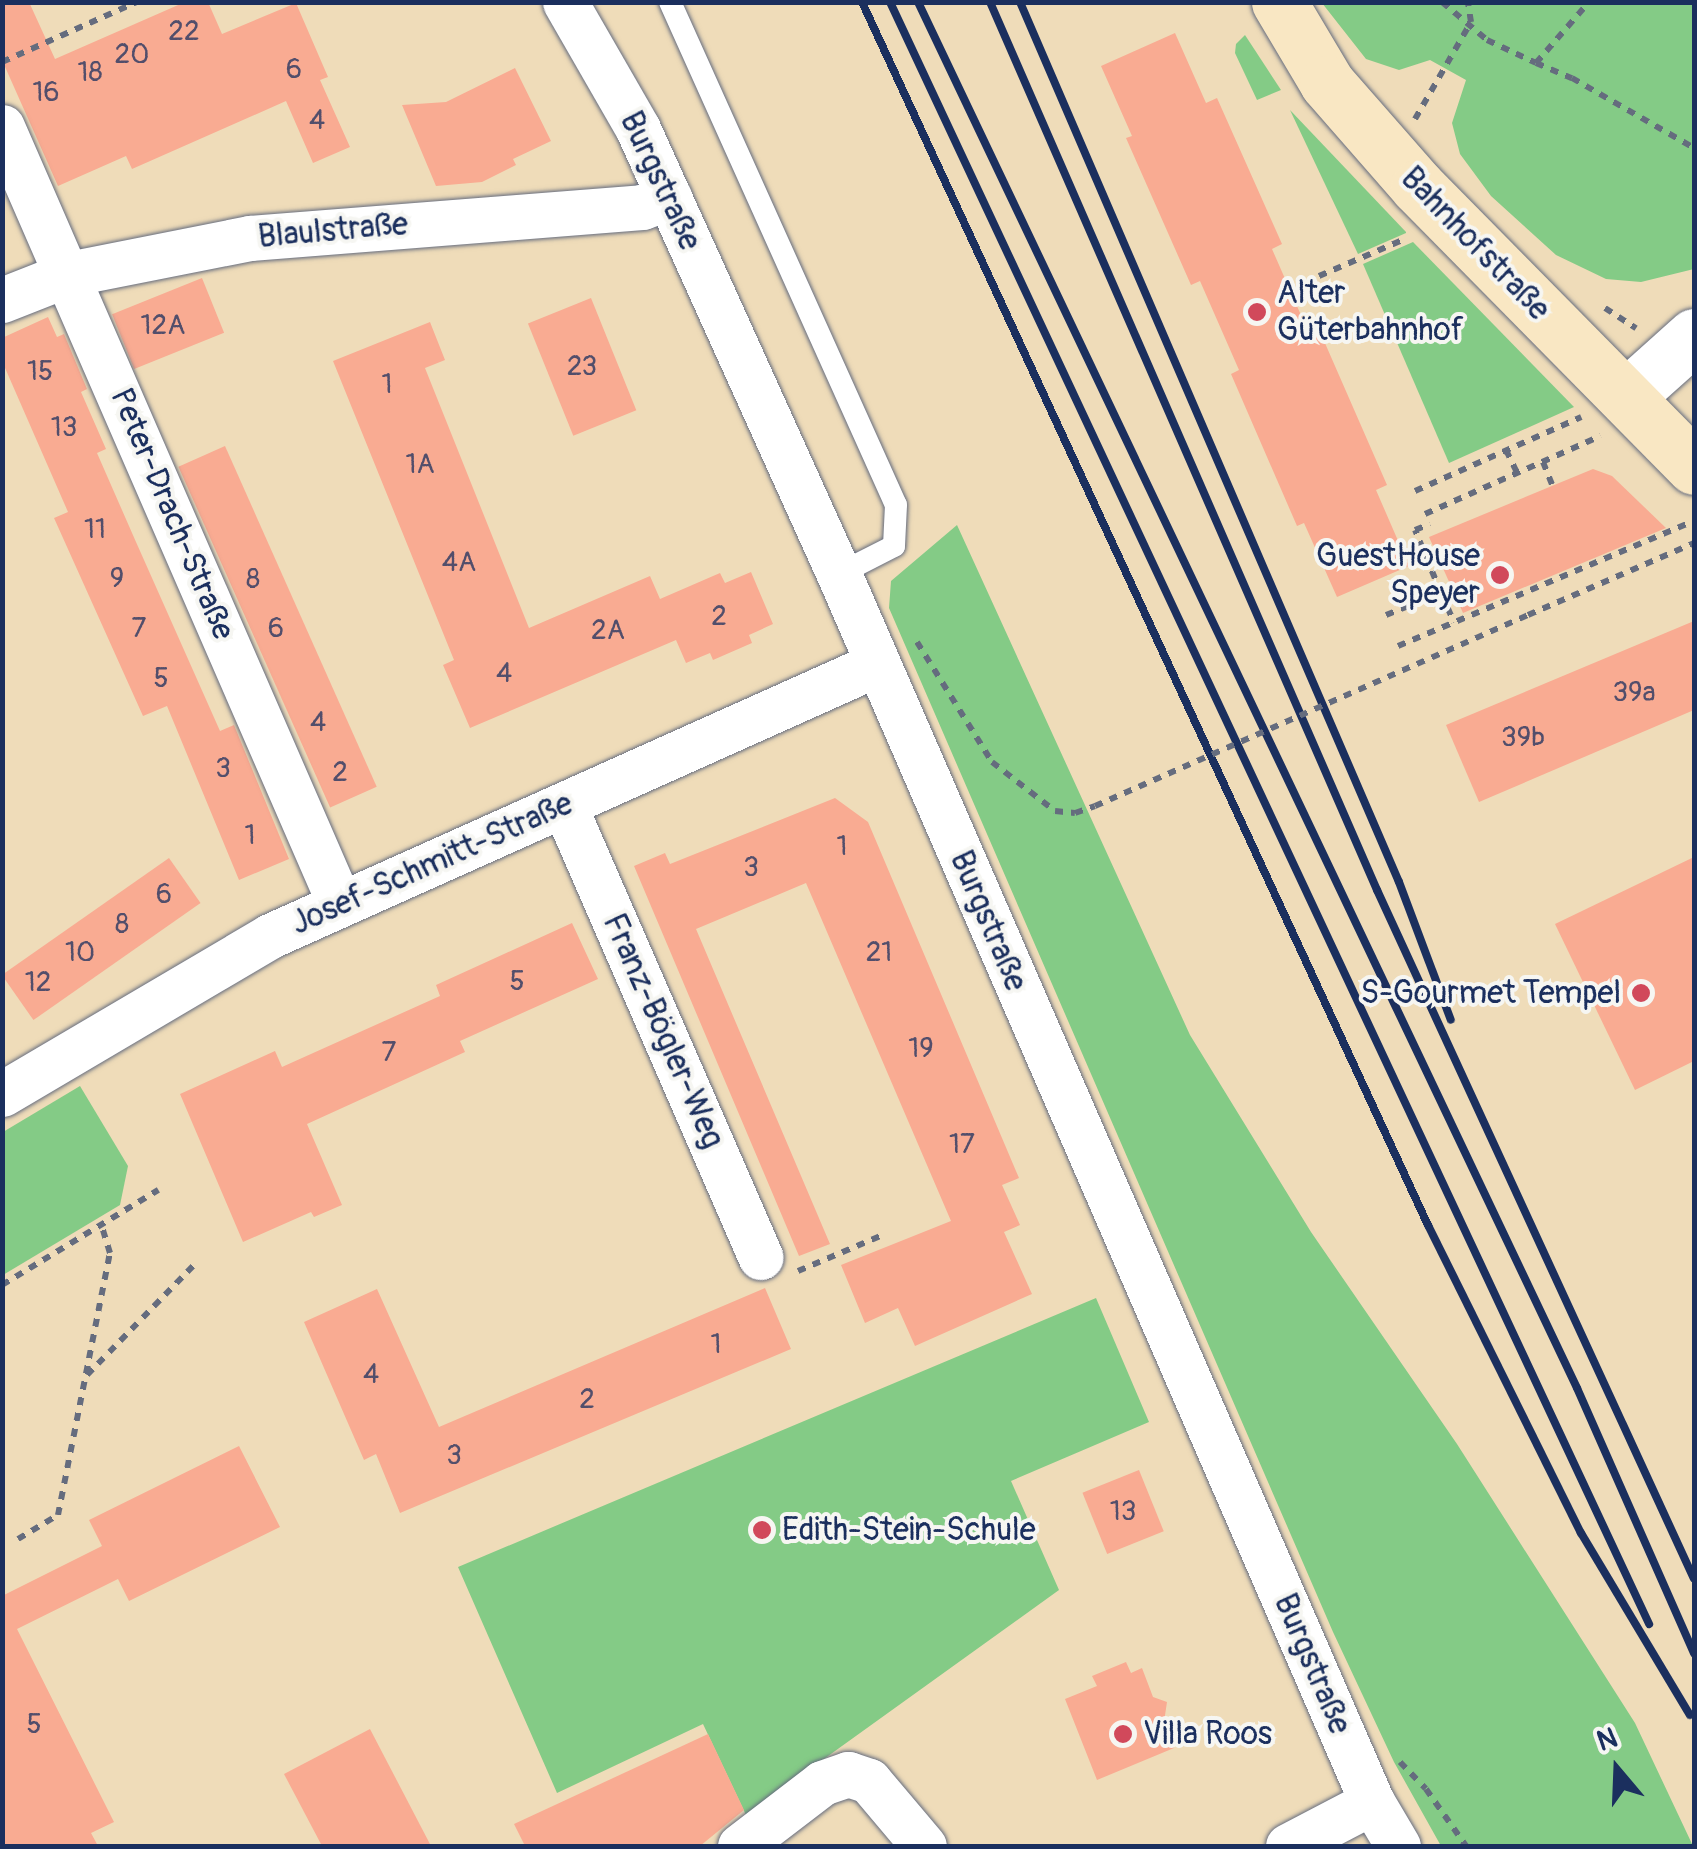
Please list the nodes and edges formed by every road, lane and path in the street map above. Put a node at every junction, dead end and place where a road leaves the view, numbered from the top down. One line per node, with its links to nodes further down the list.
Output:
1 (137, 2): 9 (path)
2 (564, 2): 14 (street, Burgstraße)
3 (670, 2): 31 (lane)
4 (1280, 2): 20 (main road, Bahnhofstraße)
5 (1442, 2): 8 (path)
6 (1468, 2): 8 (path)
7 (1589, 2): 10 (path)
8 (1471, 22): 10 (path); 12 (path)
9 (2, 62)
10 (1536, 64): 13 (path)
11 (2, 127): 16 (street, Peter-Drach-Straße)
12 (1409, 129)
13 (1694, 148)
14 (669, 198): 16 (street, Blaulstraße); 31 (street, Burgstraße)
15 (1419, 233): 17 (path)
16 (68, 274): 18 (street, Blaulstraße); 39 (street, Peter-Drach-Straße)
17 (1319, 276)
18 (2, 300)
19 (1694, 336): 20 (street)
20 (1612, 412): 21 (path); 22 (path); 23 (main road, Bahnhofstraße)
21 (1506, 450): 24 (path); 26 (path)
22 (1543, 462): 24 (path); 25 (path)
23 (1694, 467)
24 (1517, 473): 27 (path)
25 (1552, 484)
26 (1415, 491)
27 (1426, 514)
28 (1694, 521): 34 (path)
29 (1430, 524): 32 (path)
30 (1694, 542): 35 (path, bridge)
31 (839, 574): 37 (street, Burgstraße)
32 (1442, 593): 33 (path); 34 (path)
33 (1386, 616)
34 (1454, 622): 36 (path)
35 (910, 630)
36 (1398, 646)
37 (877, 664): 38 (street, Josef-Schmitt-Straße); 50 (street, Burgstraße)
38 (564, 805): 39 (street, Josef-Schmitt-Straße); 44 (street, Franz-Bögler-Weg)
39 (339, 902): 40 (street, Josef-Schmitt-Straße)
40 (2, 1094)
41 (158, 1190): 42 (path)
42 (101, 1224): 46 (path); 47 (path)
43 (883, 1235): 44 (path)
44 (762, 1257)
45 (196, 1263): 47 (path)
46 (2, 1285)
47 (86, 1376): 48 (path)
48 (18, 1539)
49 (1398, 1762): 55 (path)
50 (1372, 1802): 53 (street); 54 (street, Burgstraße)
51 (740, 1846): 52 (street)
52 (924, 1846)
53 (1288, 1846)
54 (1398, 1846)
55 (1466, 1846)

